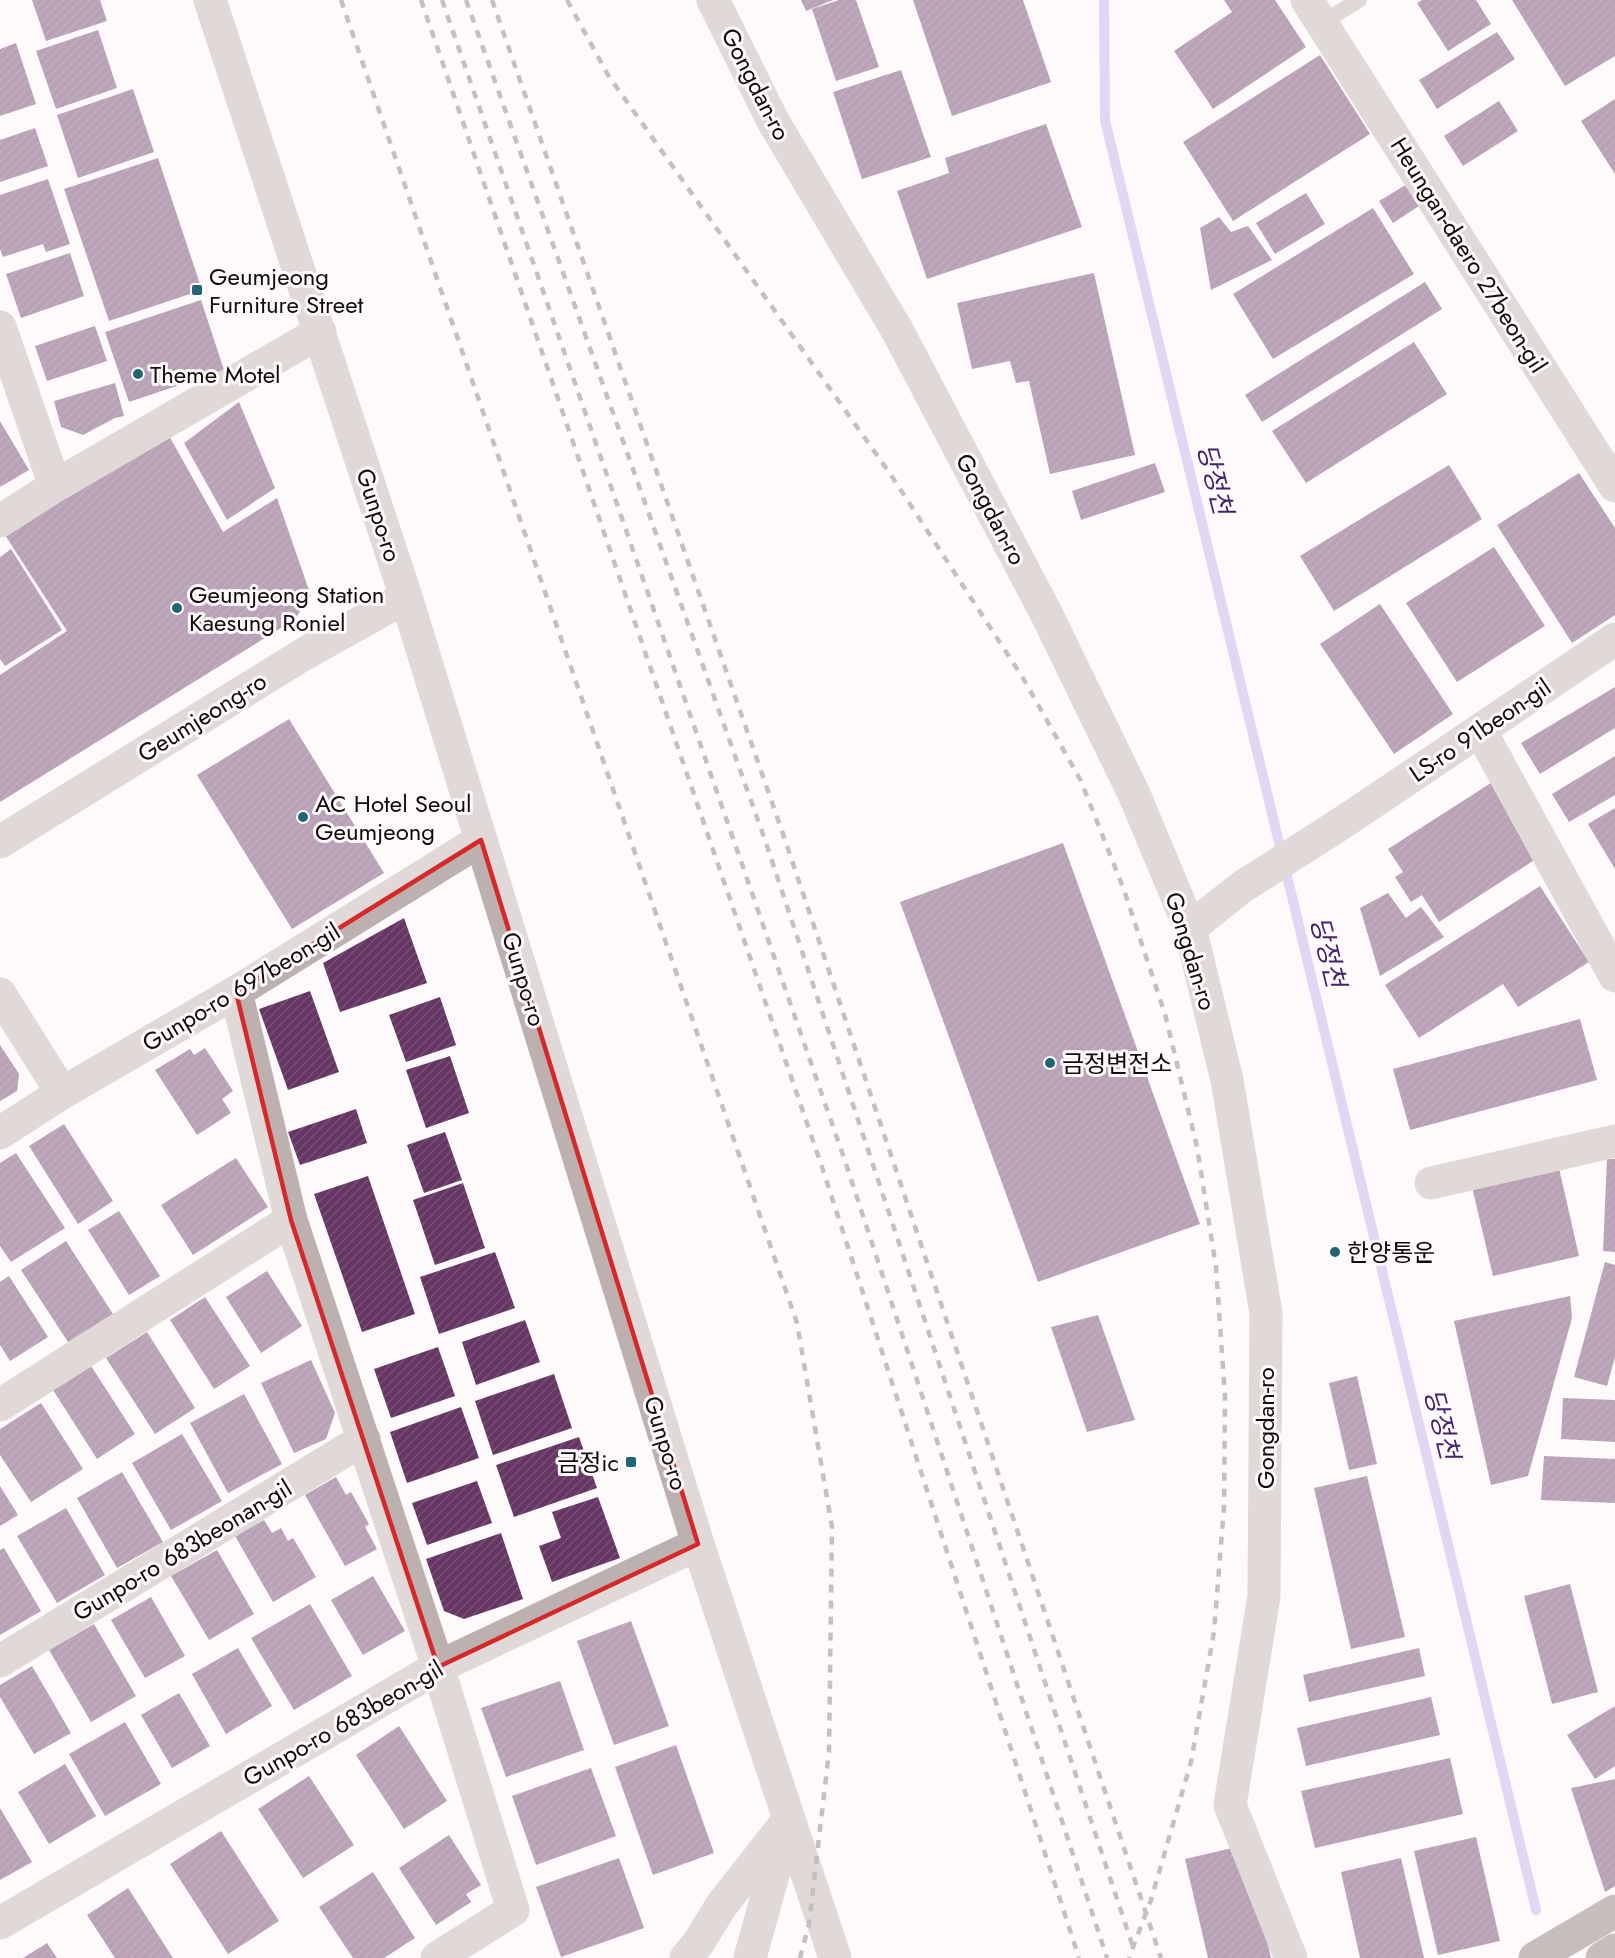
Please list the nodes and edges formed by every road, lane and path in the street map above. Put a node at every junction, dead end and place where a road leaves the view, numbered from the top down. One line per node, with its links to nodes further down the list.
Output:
1 (210, 0): 6 (street, Gunpo-ro)
2 (713, 0): 15 (street, Gongdan-ro)
3 (1359, 0): 4 (lane, Heungan-daero 27beon-gil)
4 (1315, 12): 8 (street, Heungan-daero 27beon-gil)
5 (0, 327): 7 (street)
6 (320, 332): 7 (street); 10 (street, Gunpo-ro)
7 (55, 486): 9 (street)
8 (1615, 486)
9 (0, 521)
10 (406, 597): 13 (street, Gunpo-ro); 14 (street, Geumjeong-ro)
11 (1615, 639): 12 (street, LS-ro 91beon-gil)
12 (1480, 730): 15 (street, LS-ro 91beon-gil); 16 (street)
13 (481, 840): 17 (street, Gunpo-ro 697beon-gil); 26 (street, Gunpo-ro)
14 (0, 842)
15 (1190, 928): 37 (street, Gongdan-ro)
16 (1615, 976)
17 (236, 992): 19 (street, Gunpo-ro 697beon-gil); 23 (street)
18 (0, 994): 19 (street)
19 (63, 1093): 20 (street, Gunpo-ro 697beon-gil)
20 (0, 1132)
21 (1615, 1141): 22 (street)
22 (1431, 1183)
23 (291, 1220): 24 (street); 25 (street)
24 (0, 1405)
25 (364, 1439): 27 (street, Gunpo-ro 683beonan-gil); 28 (street)
26 (698, 1544): 28 (street, Gunpo-ro 683beon-gil); 29 (street, Gunpo-ro)
27 (0, 1660)
28 (438, 1667): 31 (street, Gunpo-ro 683beon-gil); 33 (street)
29 (789, 1819): 34 (street); 35 (street); 36 (street, Gunpo-ro)
30 (1615, 1911): 38 (main road)
31 (0, 1923)
32 (1615, 1950): 39 (main road)
33 (437, 1958)
34 (686, 1958)
35 (750, 1958)
36 (835, 1958)
37 (1291, 1958)
38 (1535, 1958)
39 (1602, 1958)

